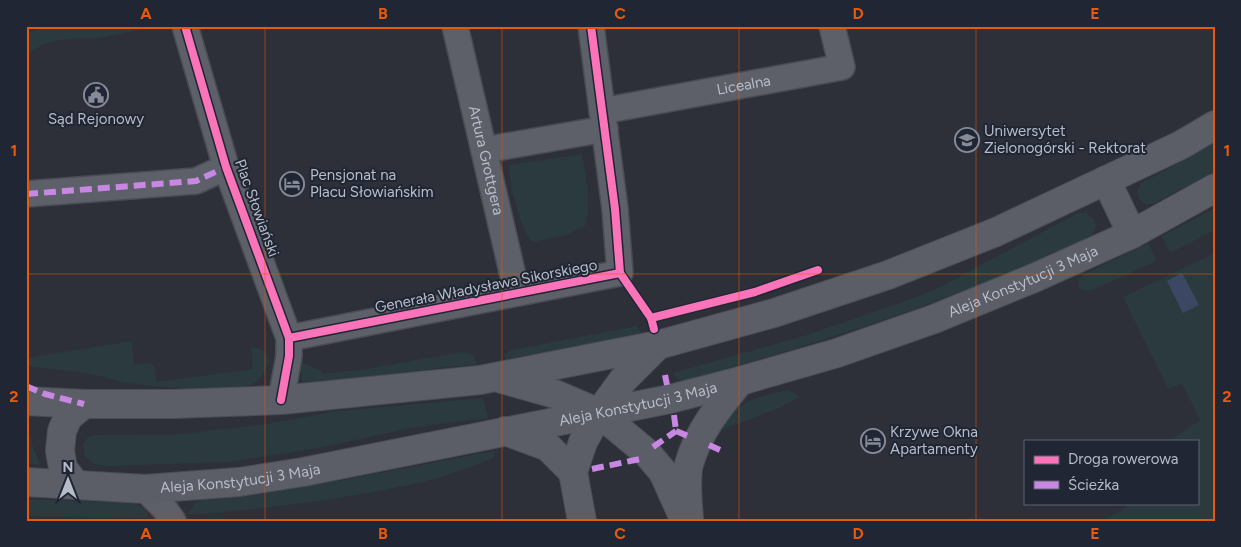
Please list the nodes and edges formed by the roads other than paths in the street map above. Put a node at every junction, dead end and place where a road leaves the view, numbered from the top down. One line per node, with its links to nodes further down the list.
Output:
1 (185, 26): 8 (street, Plac Słowiański)
2 (455, 26): 7 (street, Artura Grottgera)
3 (591, 26): 5 (street, Generała Władysława Sikorskiego)
4 (832, 26): 5 (street, Licealna)
5 (604, 120): 7 (street, Licealna); 13 (street, Generała Władysława Sikorskiego)
6 (1215, 125): 9 (main road)
7 (484, 150): 13 (street, Artura Grottgera)
8 (226, 167): 11 (street); 14 (street, Plac Słowiański)
9 (1106, 180): 12 (main road); 15 (main road)
10 (1215, 188): 12 (main road, Aleja Konstytucji 3 Maja)
11 (26, 194)
12 (1132, 234): 17 (main road, Aleja Konstytucji 3 Maja)
13 (517, 293): 14 (street, Generała Władysława Sikorskiego)
14 (289, 338): 20 (street, Plac Słowiański)
15 (658, 345): 16 (main road); 22 (main road)
16 (497, 378): 20 (main road); 22 (main road)
17 (740, 381): 22 (main road, Aleja Konstytucji 3 Maja); 31 (main road)
18 (26, 386): 21 (street)
19 (26, 400): 21 (main road)
20 (281, 400): 21 (main road)
21 (84, 404): 26 (main road)
22 (599, 413): 23 (main road, Aleja Konstytucji 3 Maja); 24 (main road); 30 (main road)
23 (505, 431): 24 (main road); 27 (main road, Aleja Konstytucji 3 Maja)
24 (573, 472): 29 (main road)
25 (26, 482): 26 (main road, Aleja Konstytucji 3 Maja)
26 (76, 485): 27 (main road, Aleja Konstytucji 3 Maja)
27 (146, 489): 28 (street)
28 (173, 521)
29 (582, 521)
30 (685, 521)
31 (689, 521)

